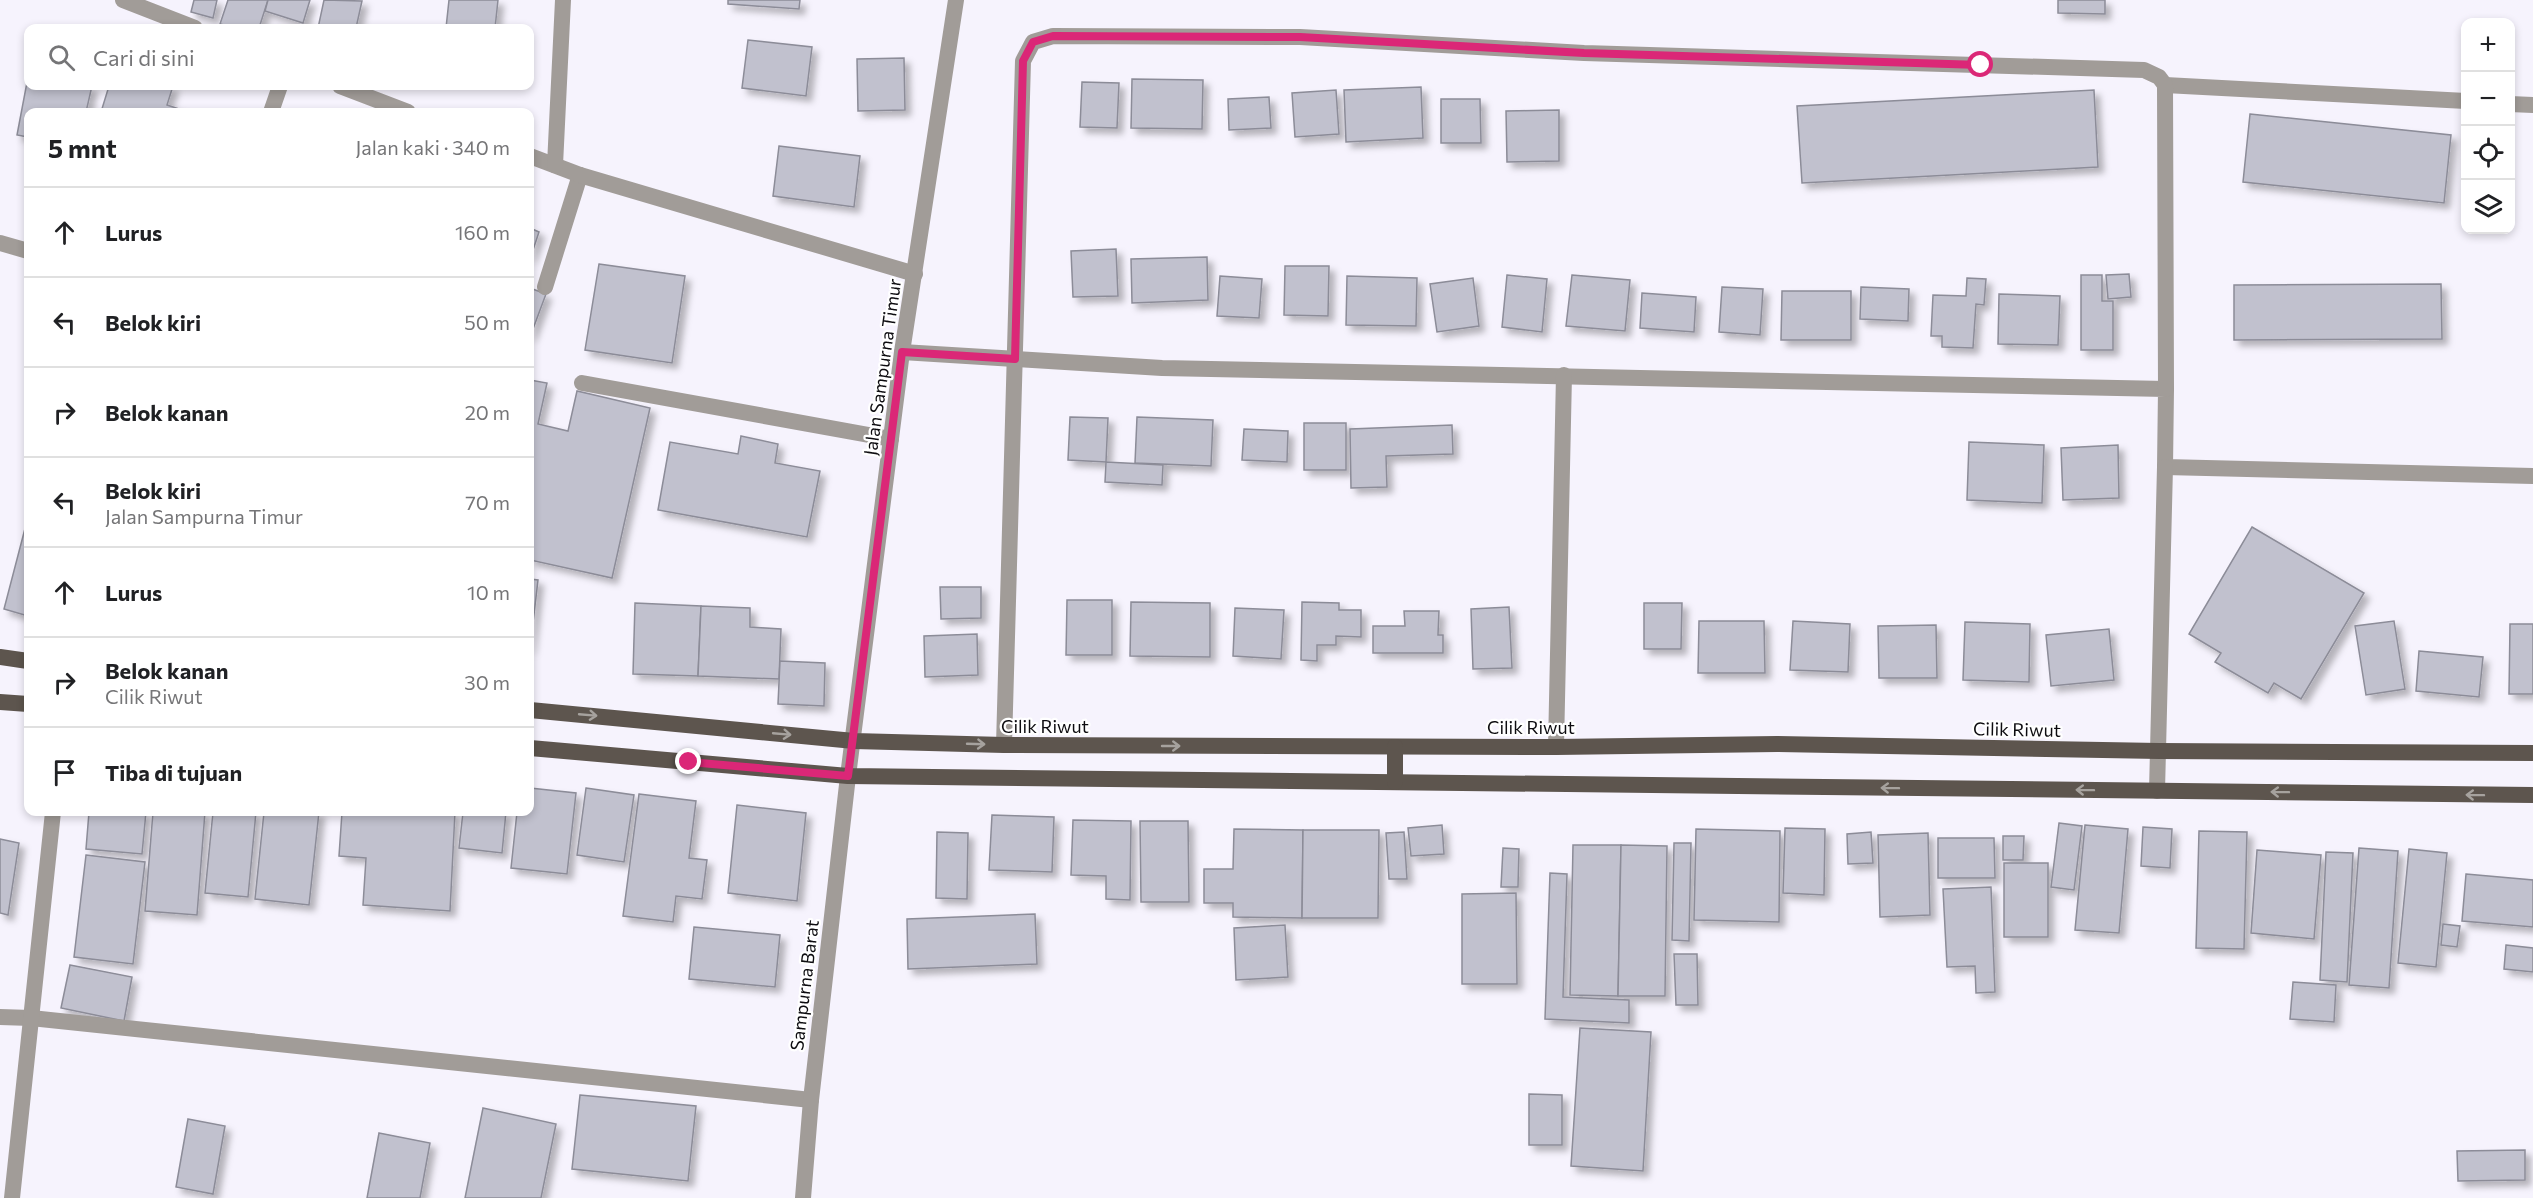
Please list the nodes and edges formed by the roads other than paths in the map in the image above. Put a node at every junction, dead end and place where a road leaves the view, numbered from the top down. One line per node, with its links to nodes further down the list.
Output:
1 (123, 0): 4 (street)
2 (563, 0): 14 (street)
3 (956, 0): 18 (street, Jalan Sampurna Timur)
4 (185, 24)
5 (2165, 85): 8 (street); 21 (street); 24 (street)
6 (279, 90): 11 (street)
7 (350, 90): 12 (street)
8 (2461, 101)
9 (2515, 104): 10 (street)
10 (2533, 105)
11 (272, 108)
12 (398, 108)
13 (534, 157): 14 (street)
14 (555, 165): 15 (street)
15 (580, 175): 18 (street); 19 (street)
16 (0, 243): 17 (street)
17 (24, 250)
18 (915, 274): 20 (street, Jalan Sampurna Timur)
19 (545, 287)
20 (902, 352): 21 (street); 25 (street, Jalan Sampurna Timur)
21 (1015, 359): 22 (street); 34 (street)
22 (1564, 375): 24 (street); 36 (street)
23 (582, 383): 25 (street)
24 (2166, 389): 26 (street)
25 (891, 439): 33 (street, Jalan Sampurna Timur)
26 (2165, 467): 27 (street); 38 (street)
27 (2533, 476)
28 (0, 657): 29 (main road)
29 (24, 660)
30 (0, 702): 31 (main road)
31 (24, 704)
32 (534, 710): 33 (main road, Cilik Riwut, one-way to 33)
33 (854, 741): 34 (main road, Cilik Riwut, one-way to 34); 40 (street, Jalan Sampurna Timur)
34 (1004, 745): 35 (main road, Cilik Riwut, one-way to 35)
35 (1395, 747): 36 (main road, Cilik Riwut); 41 (main road)
36 (1556, 747): 38 (main road, Cilik Riwut)
37 (534, 748): 40 (main road)
38 (2159, 752): 39 (main road, Cilik Riwut); 42 (street)
39 (2533, 753)
40 (848, 776): 41 (main road); 47 (street, Sampurna Barat)
41 (1395, 782): 42 (main road, one-way to 41)
42 (2157, 791): 43 (main road, one-way to 42)
43 (2533, 795)
44 (53, 816): 46 (street)
45 (0, 1017): 46 (street)
46 (31, 1018): 47 (street); 48 (street)
47 (811, 1100): 50 (street, Sampurna Barat)
48 (7, 1177): 49 (street)
49 (12, 1198)
50 (803, 1198)

